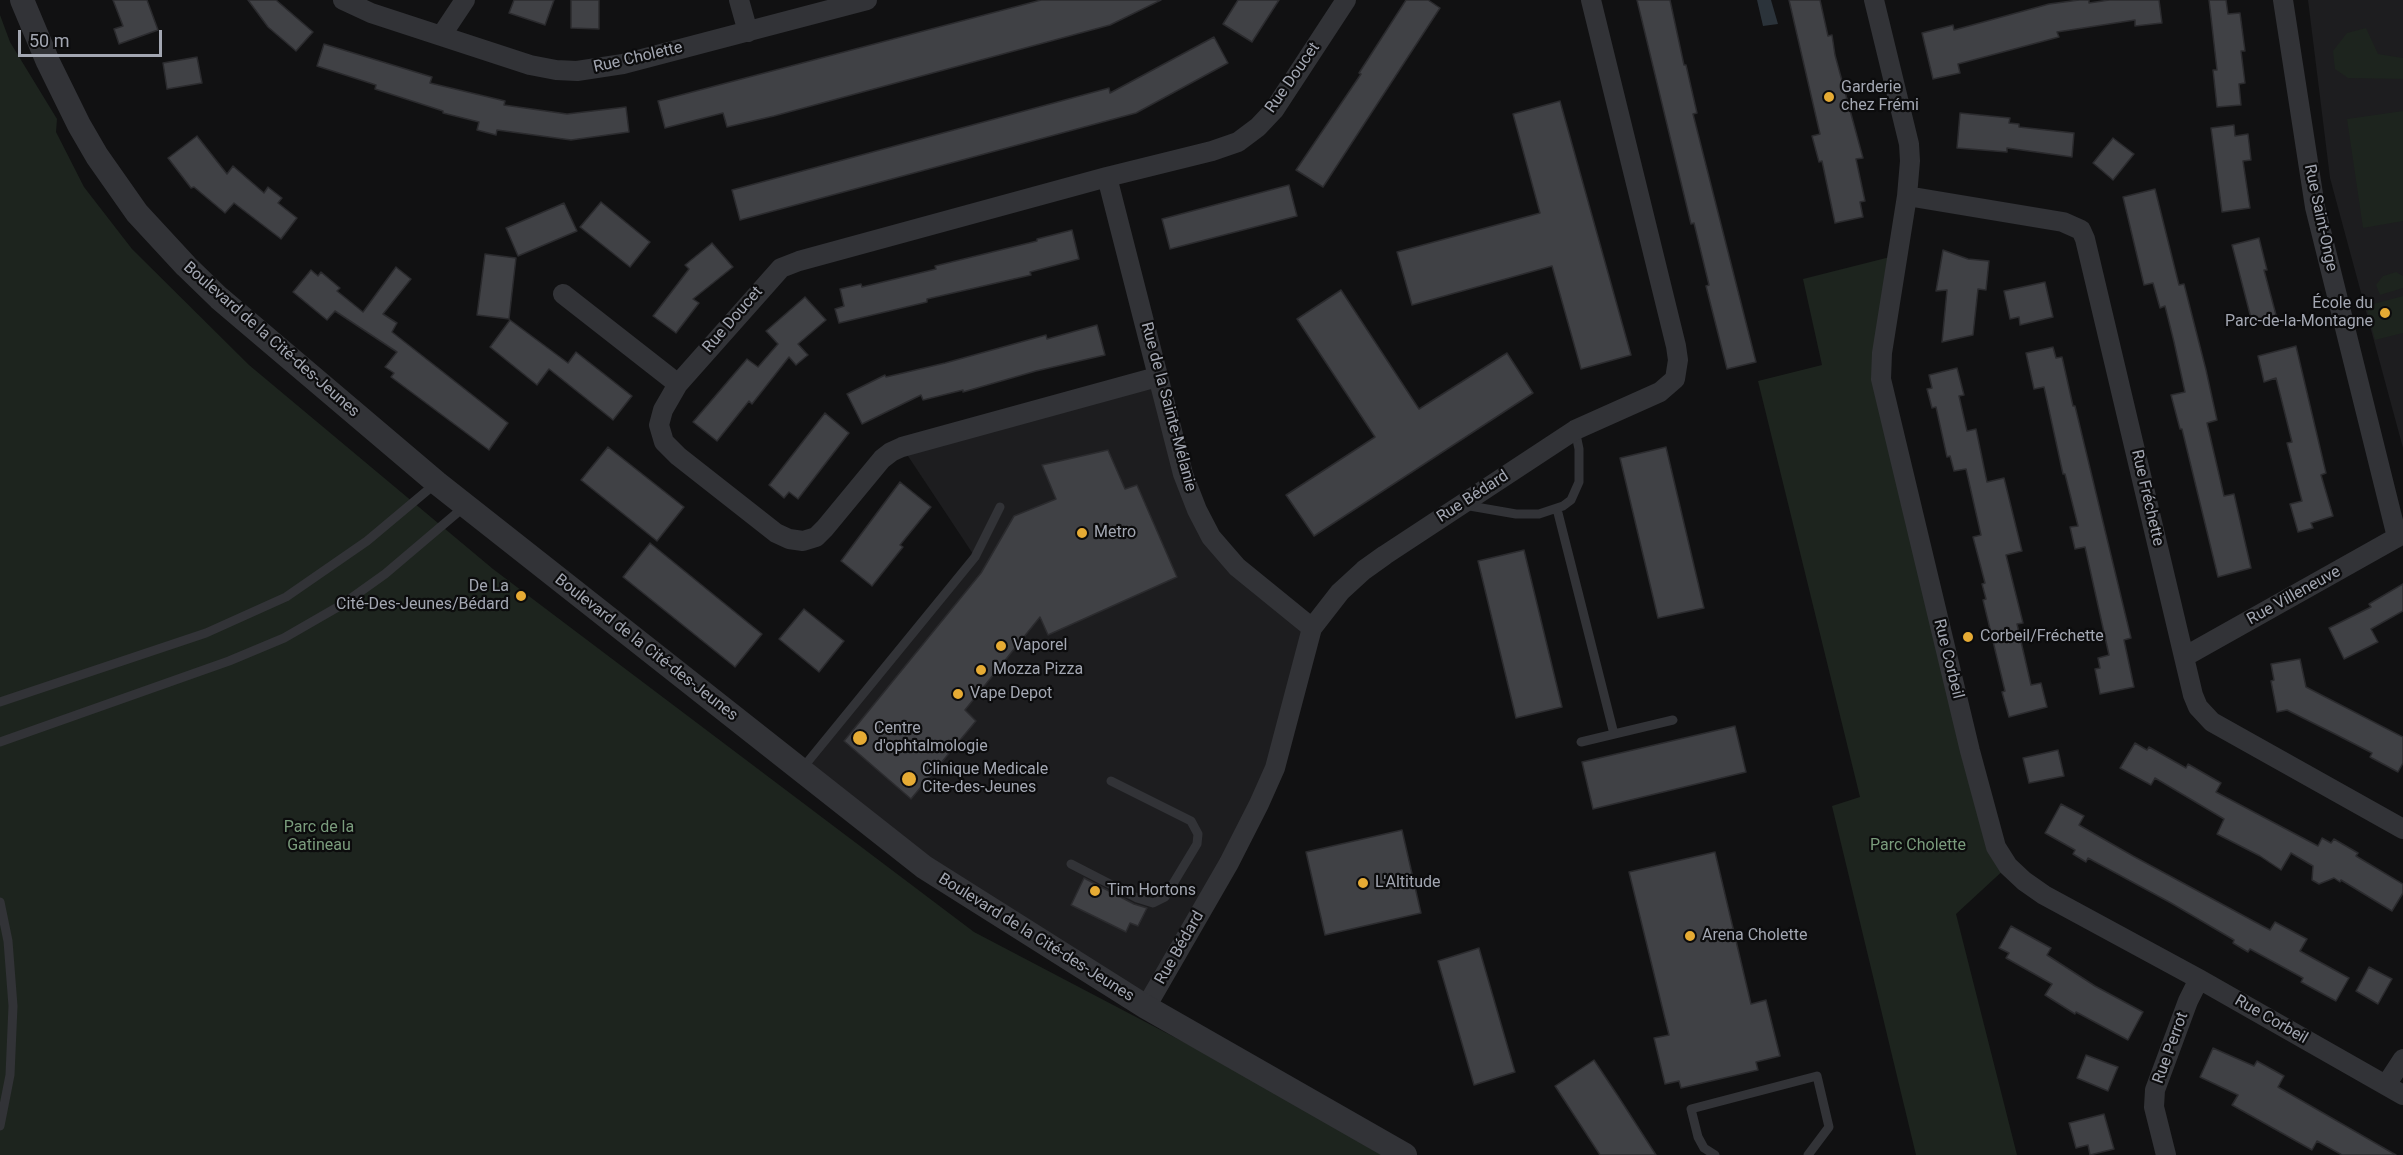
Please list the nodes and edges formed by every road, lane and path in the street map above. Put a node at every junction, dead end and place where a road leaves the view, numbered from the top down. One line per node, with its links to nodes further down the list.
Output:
1 (22, 0): 18 (street, Boulevard de la Cité-des-Jeunes)
2 (343, 0): 11 (street, Rue Cholette)
3 (465, 0): 11 (street)
4 (740, 0): 10 (street)
5 (867, 0): 10 (street, Rue Cholette)
6 (1346, 0): 12 (street, Rue Doucet)
7 (1591, 0): 17 (street, Rue Bédard)
8 (1874, 0): 13 (street, Rue Corbeil)
9 (2283, 0): 23 (street, Rue Saint-Onge)
10 (748, 32): 11 (street, Rue Cholette)
11 (441, 36)
12 (1107, 177): 15 (street, Rue de la Sainte-Mélanie); 16 (street, Rue Doucet)
13 (1907, 196): 25 (street, Rue Fréchette); 36 (street, Rue Corbeil)
14 (562, 294): 16 (street)
15 (1157, 377): 16 (street, Rue Doucet); 24 (street, Rue de la Sainte-Mélanie)
16 (678, 384)
17 (1575, 430): 19 (street, Rue Bédard); 22 (lane)
18 (437, 483): 20 (street, Boulevard de la Cité-des-Jeunes); 26 (lane)
19 (1462, 504): 22 (lane); 24 (street, Rue Bédard)
20 (466, 505): 29 (lane); 31 (street, Boulevard de la Cité-des-Jeunes)
21 (1000, 507): 31 (lane)
22 (1557, 508): 28 (lane)
23 (2400, 536): 25 (street, Rue Villeneuve)
24 (1312, 628): 37 (street, Rue Bédard)
25 (2184, 657): 33 (street, Rue Fréchette)
26 (0, 702)
27 (1673, 720): 28 (lane)
28 (1614, 734): 30 (lane)
29 (0, 742)
30 (1581, 742)
31 (801, 770): 37 (street, Boulevard de la Cité-des-Jeunes)
32 (1111, 781): 34 (lane)
33 (2403, 829)
34 (1071, 864)
35 (0, 902): 40 (lane)
36 (2199, 979): 39 (street, Rue Corbeil); 44 (street, Rue Perrot)
37 (1146, 1007): 41 (street, Boulevard de la Cité-des-Jeunes)
38 (2403, 1059): 39 (street)
39 (2395, 1090)
40 (0, 1126)
41 (1405, 1155)
42 (1715, 1155): 43 (lane)
43 (1808, 1155)
44 (2166, 1155)

